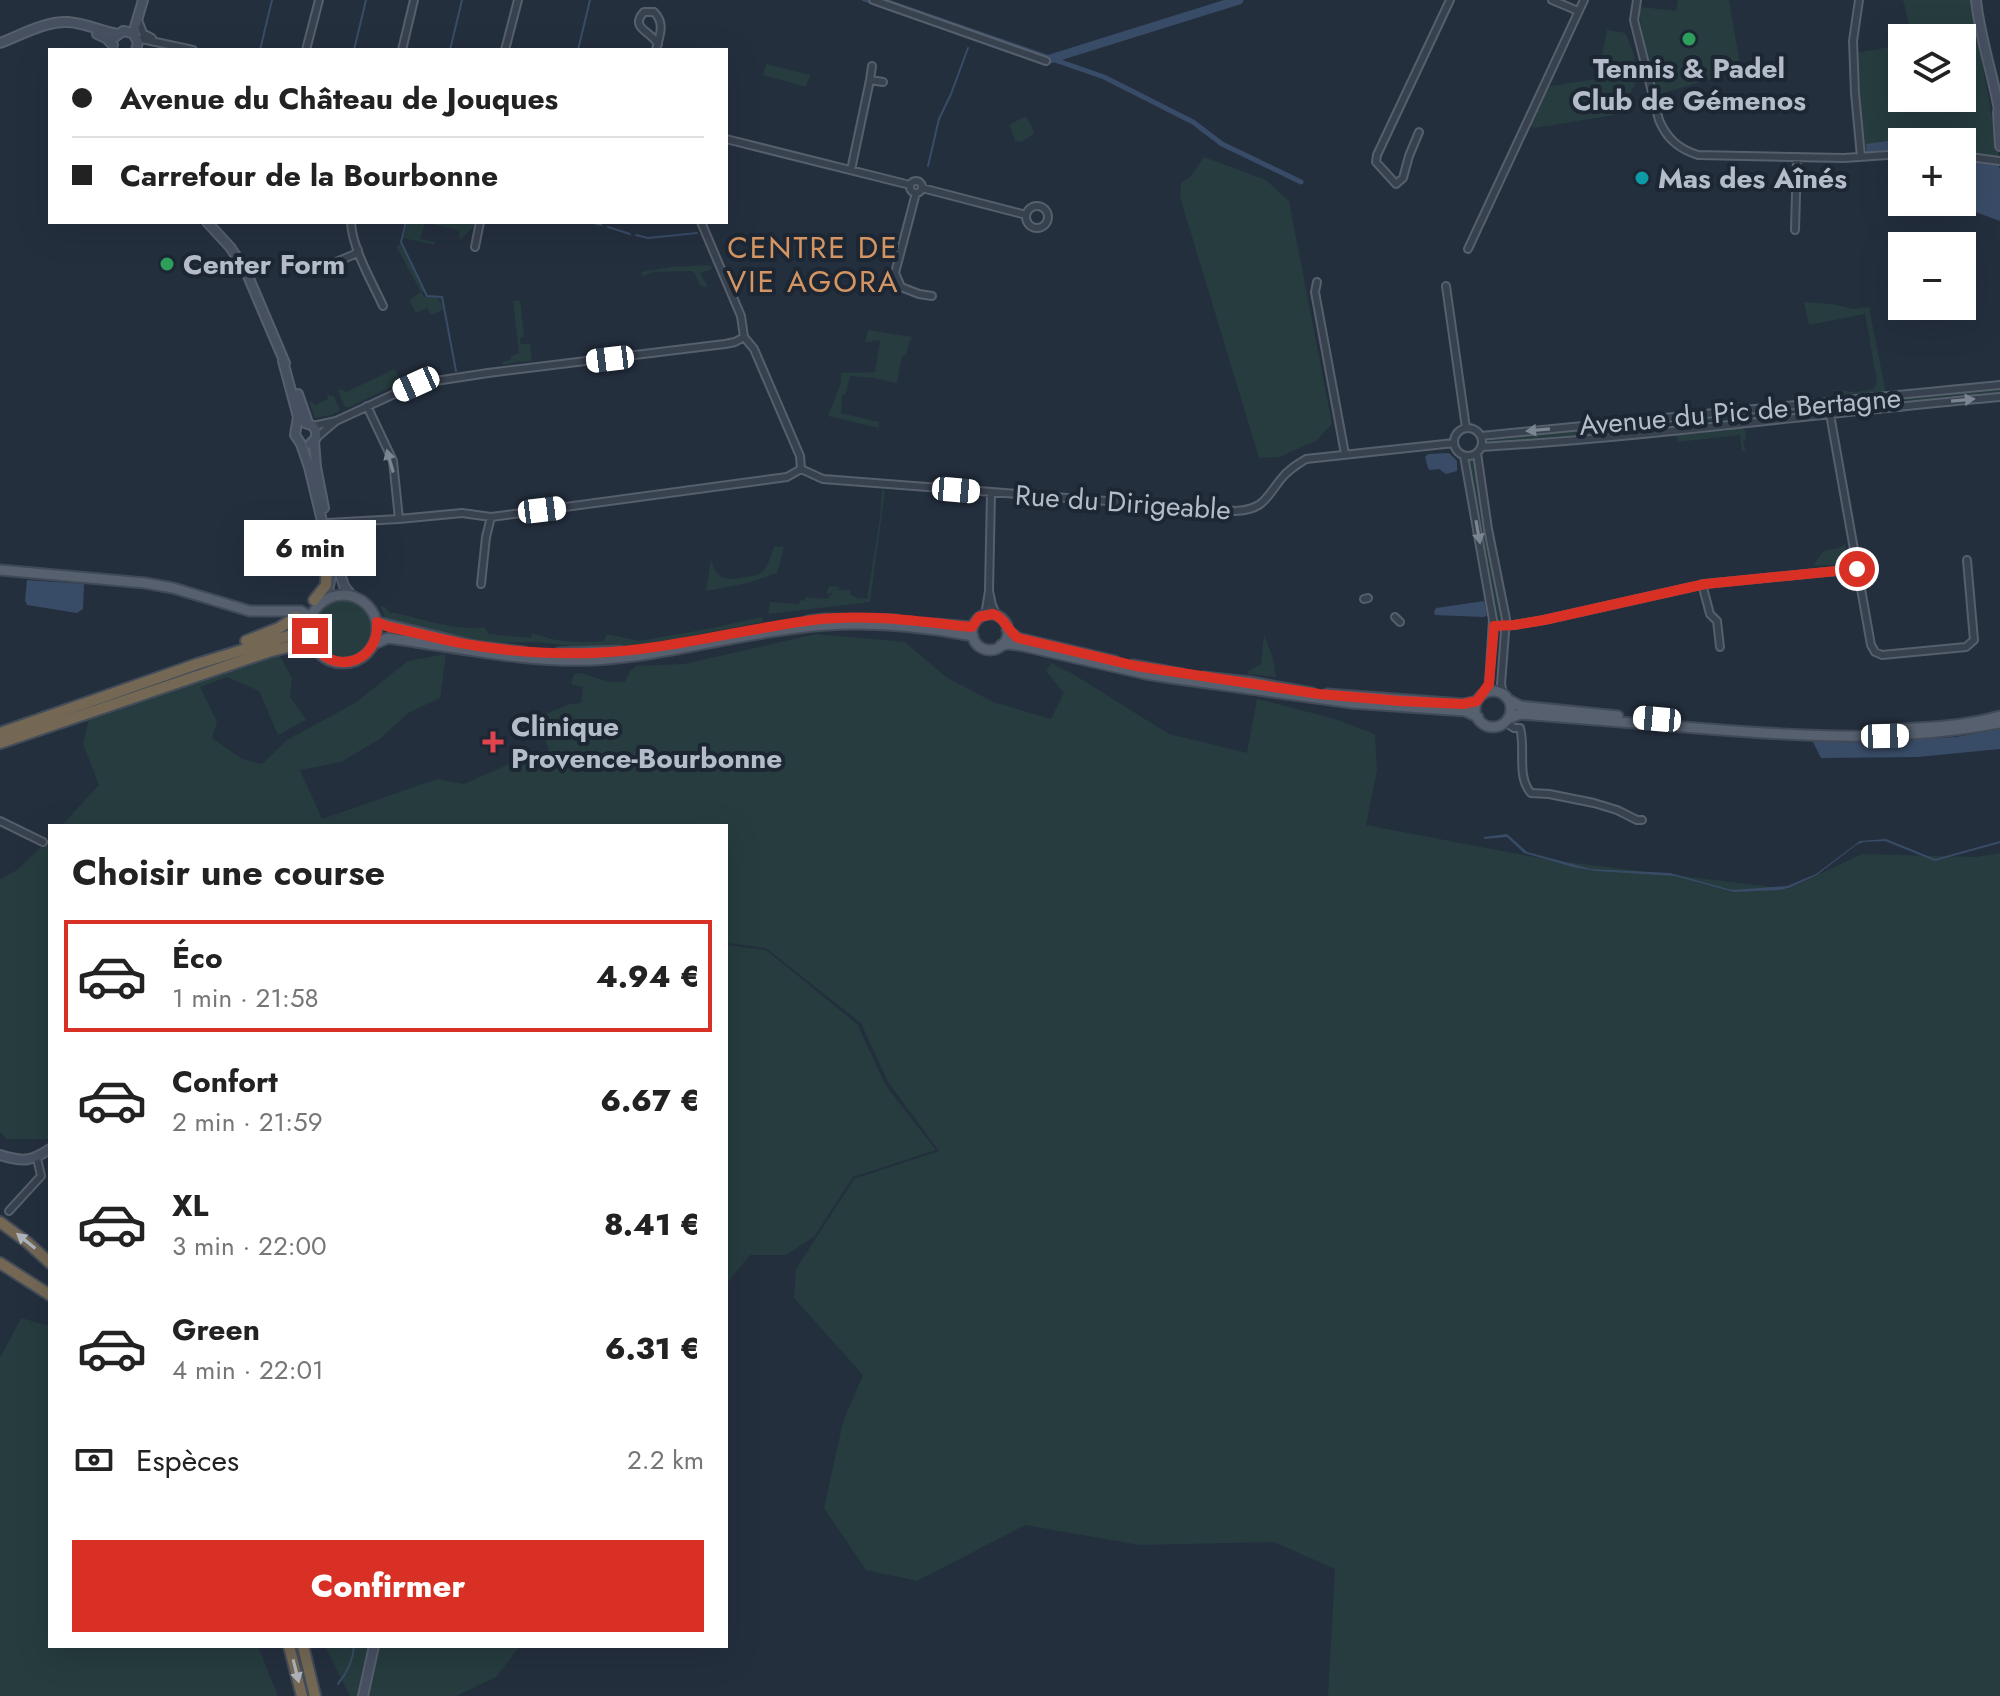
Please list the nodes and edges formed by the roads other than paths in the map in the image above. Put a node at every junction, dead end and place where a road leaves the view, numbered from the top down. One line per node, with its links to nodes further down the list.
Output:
1 (140, 0): 13 (street); 14 (street)
2 (319, 0): 23 (street)
3 (414, 0): 24 (street)
4 (518, 0): 25 (street)
5 (873, 0): 26 (street)
6 (1450, 0): 32 (street)
7 (1552, 0): 12 (street)
8 (1584, 0): 12 (street)
9 (1637, 0): 36 (street)
10 (1859, 0): 37 (street)
11 (1976, 0): 30 (street)
12 (1578, 11): 51 (street)
13 (138, 17): 15 (street); 17 (street)
14 (120, 32): 15 (street); 16 (street); 18 (street)
15 (136, 37): 17 (street); 20 (street)
16 (0, 46): 18 (street)
17 (176, 46): 21 (street); 22 (street)
18 (114, 47)
19 (657, 47): 19 (street)
20 (137, 48)
21 (141, 48)
22 (184, 48)
23 (307, 48)
24 (402, 48)
25 (506, 48)
26 (1046, 61)
27 (872, 66): 28 (street)
28 (870, 80): 29 (street); 40 (street)
29 (883, 82)
30 (1998, 103): 31 (street); 34 (street)
31 (2000, 116)
32 (1419, 132)
33 (728, 139): 40 (street)
34 (2000, 146)
35 (1888, 155): 37 (street)
36 (1797, 157): 37 (street); 48 (street)
37 (1861, 157)
38 (1976, 158): 39 (street)
39 (2000, 161)
40 (851, 170): 41 (street)
41 (919, 190): 42 (street); 56 (street)
42 (1026, 215): 47 (street); 47 (street)
43 (209, 224): 59 (street)
44 (351, 224): 52 (street)
45 (480, 224): 50 (street)
46 (702, 224): 58 (street)
47 (1041, 227): 49 (street)
48 (1795, 230)
49 (1046, 237)
50 (475, 247)
51 (1468, 249)
52 (358, 250): 53 (street); 57 (street)
53 (313, 272)
54 (1317, 282): 76 (street)
55 (1446, 286): 69 (street)
56 (932, 296)
57 (383, 306)
58 (744, 337): 63 (street); 78 (street)
59 (283, 361): 67 (street); 68 (street)
60 (2000, 385): 62 (street, Avenue du Pic de Bertagne)
61 (2000, 397): 64 (street, Avenue du Pic de Bertagne, one-way to 61)
62 (1828, 403): 64 (street); 65 (street, Avenue du Pic de Bertagne)
63 (367, 406): 66 (street); 81 (street, one-way to 63)
64 (1829, 413): 70 (street, Avenue du Pic de Bertagne); 85 (street)
65 (1666, 419): 70 (street); 71 (street, Avenue du Pic de Bertagne, one-way to 71)
66 (336, 421): 67 (street); 72 (street)
67 (310, 424): 68 (street); 72 (street)
68 (297, 428): 74 (street)
69 (1466, 428): 71 (street); 73 (street)
70 (1668, 431): 75 (street, Avenue du Pic de Bertagne)
71 (1481, 436): 75 (street)
72 (315, 440): 74 (street); 82 (street)
73 (1454, 443): 76 (street); 77 (street)
74 (301, 444): 83 (street)
75 (1479, 450): 77 (street); 99 (street)
76 (1345, 454): 79 (street, Rue du Dirigeable)
77 (1464, 456): 98 (street, one-way to 98)
78 (801, 469): 79 (street, Rue du Dirigeable); 80 (street)
79 (991, 493): 89 (street)
80 (491, 517): 81 (street); 87 (street)
81 (399, 519): 82 (street)
82 (327, 523): 90 (street)
83 (328, 546): 91 (highway)
84 (1967, 560): 85 (street)
85 (1857, 569): 88 (street)
86 (0, 570): 92 (main road)
87 (481, 584)
88 (1702, 584): 99 (street); 105 (street)
89 (989, 591): 93 (street); 94 (street)
90 (352, 596): 91 (main road); 96 (main road)
91 (320, 601): 92 (main road); 97 (main road)
92 (262, 612): 97 (main road)
93 (985, 615): 94 (main road); 101 (main road)
94 (997, 616): 100 (main road)
95 (296, 617): 106 (highway)
96 (377, 622): 101 (main road); 102 (main road)
97 (310, 623): 104 (main road); 106 (highway)
98 (1494, 626): 99 (street); 107 (street)
99 (1506, 626): 108 (street)
100 (1007, 630): 103 (main road); 107 (main road)
101 (972, 632): 102 (main road); 103 (main road)
102 (374, 644): 104 (main road)
103 (1001, 645): 110 (main road)
104 (314, 646): 114 (highway)
105 (1720, 647)
106 (197, 664): 113 (highway)
107 (1481, 697): 108 (main road); 110 (main road)
108 (1506, 697): 109 (main road); 111 (main road)
109 (2000, 716)
110 (1478, 717): 111 (main road)
111 (1506, 721): 112 (main road); 115 (street)
112 (2000, 723)
113 (0, 733)
114 (0, 743)
115 (1642, 820)
116 (0, 821): 117 (street)
117 (43, 842)
118 (48, 1150): 120 (street)
119 (0, 1155): 120 (street)
120 (37, 1158): 121 (street)
121 (9, 1211)
122 (0, 1222): 123 (highway, one-way to 122)
123 (48, 1261)
124 (0, 1263): 125 (highway)
125 (48, 1294)
126 (290, 1648): 129 (highway, one-way to 129)
127 (303, 1648): 130 (highway)
128 (374, 1648): 131 (street)
129 (302, 1696)
130 (315, 1696)
131 (363, 1696)

